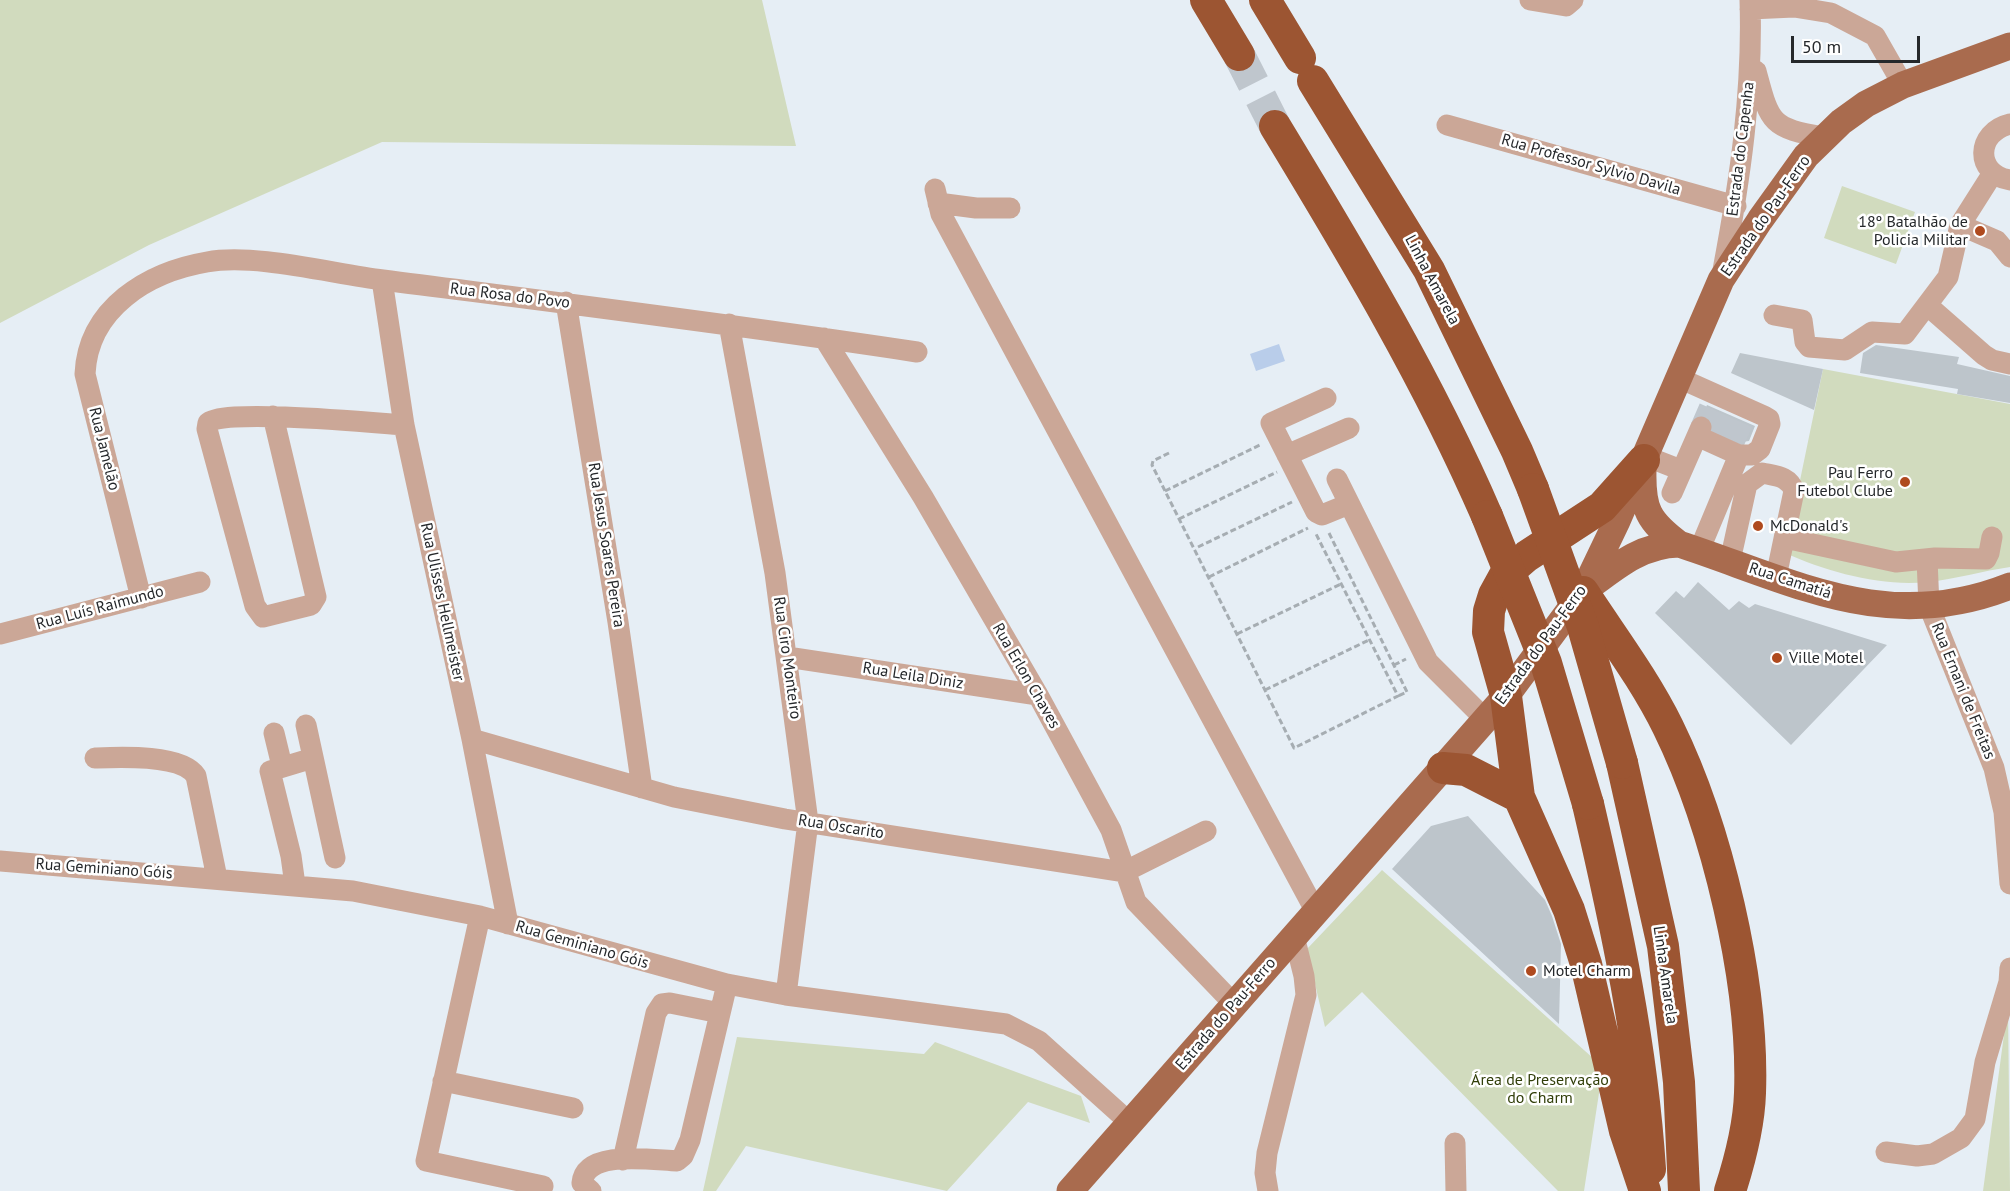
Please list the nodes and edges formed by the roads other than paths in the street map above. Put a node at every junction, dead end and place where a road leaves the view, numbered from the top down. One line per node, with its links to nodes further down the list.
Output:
1 (1206, 0): 8 (highway)
2 (1264, 0): 96 (highway, Linha Amarela, bridge)
3 (1530, 0): 4 (street)
4 (1573, 0)
5 (1750, 4): 7 (street, Estrada do Capenha); 9 (street)
6 (2010, 46): 9 (main road, Estrada do Pau-Ferro)
7 (1752, 53): 13 (street, Estrada do Capenha); 15 (street, Estrada do Capenha)
8 (1239, 55)
9 (1903, 85): 13 (main road, Estrada do Pau-Ferro)
10 (2010, 124): 14 (street)
11 (1447, 125): 15 (street, Rua Professor Sylvio Davila)
12 (1275, 126): 95 (highway, bridge)
13 (1824, 137): 20 (main road, Estrada do Pau-Ferro)
14 (2001, 176): 17 (street)
15 (1736, 206): 20 (street, Estrada do Capenha)
16 (1010, 208): 74 (street)
17 (1960, 225): 18 (street); 23 (street)
18 (2010, 257)
19 (382, 280): 21 (street, Rua Rosa do Povo); 22 (street, Rua Rosa do Povo); 32 (street, Rua Ulisses Hellmeister)
20 (1721, 280): 29 (main road, Estrada do Pau-Ferro)
21 (566, 302): 25 (street, Rua Rosa do Povo); 64 (street, Rua Jesus Soares Pereira)
22 (113, 305): 50 (street, Rua Jamelão)
23 (1927, 305): 24 (street); 28 (street)
24 (1774, 315)
25 (729, 324): 26 (street, Rua Rosa do Povo); 53 (street, Rua Ciro Monteiro)
26 (824, 338): 27 (street, Rua Rosa do Povo); 54 (street, Rua Erlon Chaves)
27 (917, 352)
28 (2010, 364)
29 (1679, 378): 34 (street); 35 (main road, Estrada do Pau-Ferro)
30 (1326, 398): 36 (street)
31 (273, 416): 31 (street); 32 (street)
32 (404, 425): 59 (street, Rua Ulisses Hellmeister)
33 (1349, 428): 36 (street)
34 (1718, 441): 37 (street); 43 (street)
35 (1644, 458): 37 (street); 43 (main road); 49 (main road, Estrada do Pau-Ferro); 55 (highway)
36 (1289, 460): 40 (street)
37 (1681, 470): 39 (street)
38 (1337, 479): 40 (street)
39 (1672, 493)
40 (1349, 504): 56 (street)
41 (1992, 537): 44 (street)
42 (1794, 540): 44 (street)
43 (1689, 547): 45 (main road, Rua Camatiá); 49 (main road, Rua Camatiá)
44 (1927, 559): 51 (street, Rua Ernani de Freitas)
45 (1730, 561): 46 (main road, Rua Camatiá); 46 (street)
46 (1776, 577): 51 (main road, Rua Camatiá)
47 (200, 582): 50 (street, Rua Luís Raimundo)
48 (2010, 586): 51 (main road, Rua Camatiá)
49 (1583, 592): 55 (main road, Estrada do Pau-Ferro); 97 (highway)
50 (141, 598): 52 (street, Rua Luís Raimundo)
51 (1929, 606): 72 (street, Rua Ernani de Freitas)
52 (0, 634)
53 (787, 657): 54 (street, Rua Leila Diniz); 66 (street, Rua Ciro Monteiro)
54 (1038, 695): 70 (street, Rua Erlon Chaves)
55 (1506, 696): 56 (main road, Estrada do Pau-Ferro); 65 (highway)
56 (1485, 718): 63 (main road, Estrada do Pau-Ferro)
57 (306, 724): 61 (street)
58 (274, 733): 62 (street)
59 (472, 739): 64 (street, Rua Oscarito); 76 (street, Rua Ulisses Hellmeister)
60 (95, 758): 71 (street)
61 (313, 758): 62 (street); 68 (street)
62 (282, 766): 73 (street)
63 (1443, 768): 65 (highway); 74 (main road, Estrada do Pau-Ferro)
64 (642, 788): 66 (street, Rua Oscarito)
65 (1519, 797): 94 (highway)
66 (808, 822): 70 (street, Rua Oscarito); 80 (street, Rua Ciro Monteiro)
67 (1206, 831): 70 (street)
68 (335, 858)
69 (0, 861): 71 (street, Rua Geminiano Góis)
70 (1124, 872): 81 (street, Rua Erlon Chaves)
71 (217, 878): 73 (street, Rua Geminiano Góis)
72 (2010, 884)
73 (295, 885): 75 (street, Rua Geminiano Góis)
74 (1316, 912): 77 (main road, Estrada do Pau-Ferro)
75 (480, 916): 76 (street, Rua Geminiano Góis); 83 (street)
76 (508, 924): 79 (street, Rua Geminiano Góis)
77 (1294, 936): 81 (main road, Estrada do Pau-Ferro); 92 (street)
78 (2010, 968): 87 (street)
79 (727, 984): 80 (street, Rua Geminiano Góis); 82 (street)
80 (786, 995): 85 (street, Rua Geminiano Góis)
81 (1234, 1004): 85 (main road, Estrada do Pau-Ferro)
82 (720, 1013): 88 (street); 88 (street)
83 (444, 1081): 84 (street); 89 (street)
84 (573, 1108)
85 (1130, 1122): 91 (main road, Estrada do Pau-Ferro)
86 (1455, 1143): 93 (street)
87 (1886, 1152)
88 (623, 1160): 90 (street)
89 (543, 1186)
90 (591, 1191)
91 (1070, 1191)
92 (1268, 1191)
93 (1456, 1191)
94 (1645, 1191)
95 (1651, 1191)
96 (1684, 1191)
97 (1730, 1191)

